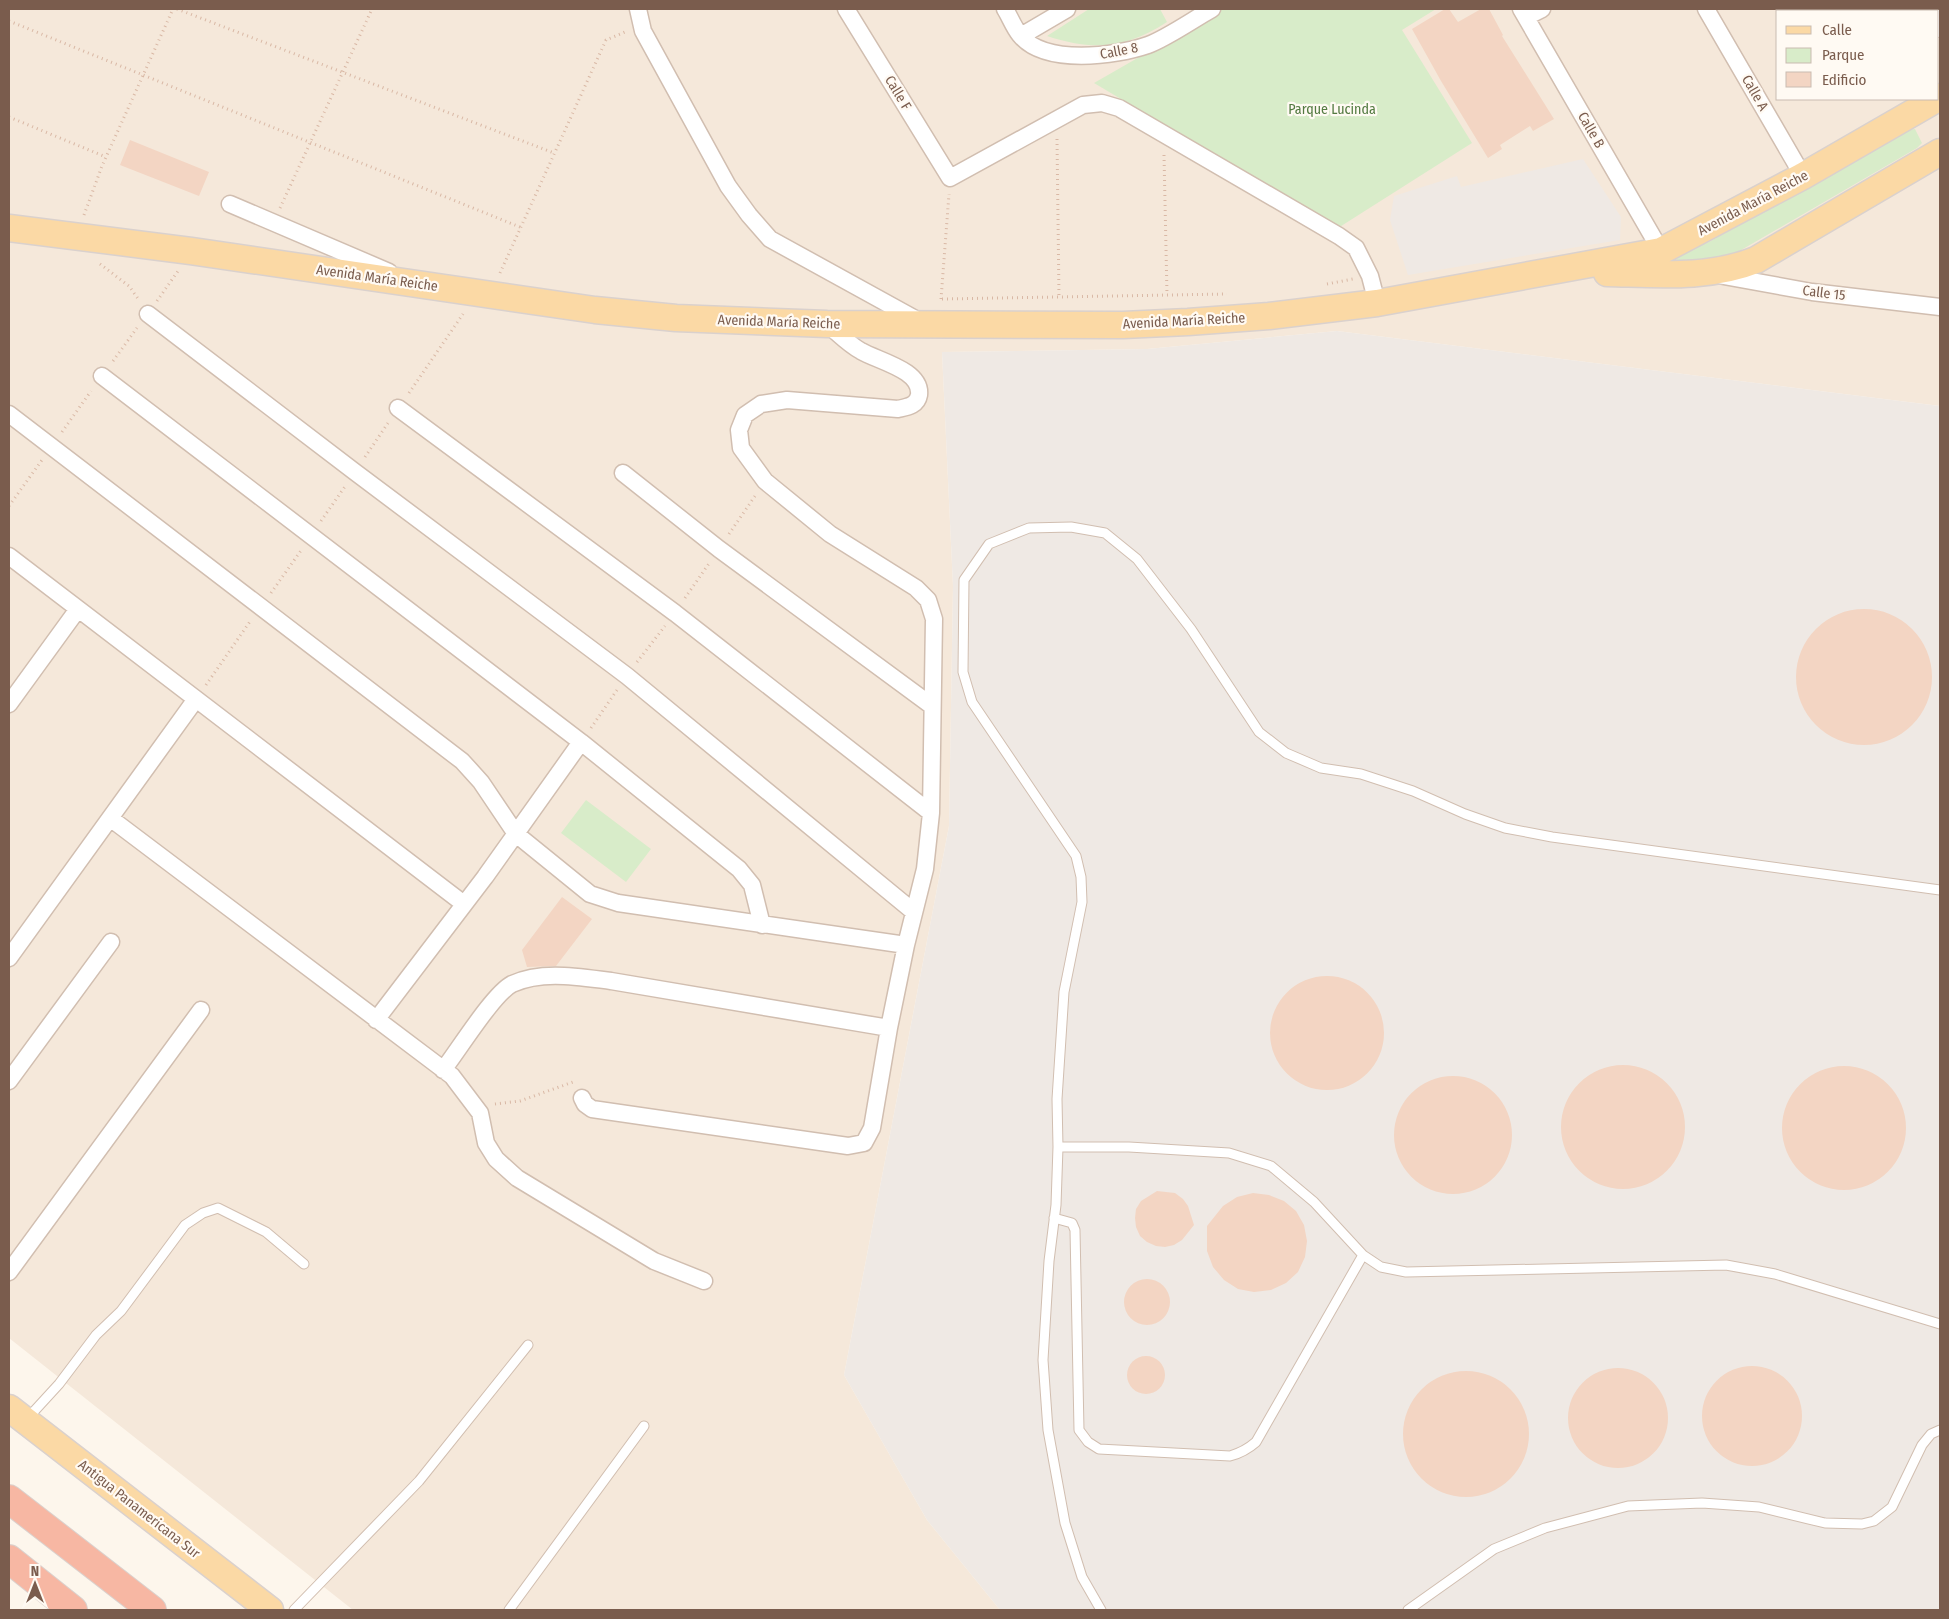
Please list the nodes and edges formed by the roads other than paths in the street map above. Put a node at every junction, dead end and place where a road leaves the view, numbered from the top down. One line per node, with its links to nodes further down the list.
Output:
1 (638, 9): 23 (street)
2 (846, 9): 20 (street, Calle F)
3 (1005, 9): 10 (street)
4 (1067, 9): 10 (street)
5 (1212, 9): 9 (street, Calle 8)
6 (1542, 9): 8 (street)
7 (1706, 9): 13 (street, Calle A)
8 (1524, 13): 16 (street, Calle B)
9 (1184, 16): 10 (street, Calle 8)
10 (1021, 36)
11 (1938, 101): 13 (main road, Avenida María Reiche)
12 (1940, 152): 18 (main road, Avenida María Reiche)
13 (1803, 176): 16 (main road, Avenida María Reiche)
14 (230, 204): 19 (street)
15 (9, 228): 19 (main road, Avenida María Reiche)
16 (1662, 251): 17 (main road, Avenida María Reiche)
17 (1552, 272): 18 (main road, Avenida María Reiche); 20 (main road, Avenida María Reiche)
18 (1709, 273): 21 (street, Calle 15)
19 (417, 284): 24 (main road, Avenida María Reiche)
20 (1377, 303): 23 (main road, Avenida María Reiche)
21 (1940, 307)
22 (148, 314): 40 (street)
23 (920, 322): 24 (main road, Avenida María Reiche)
24 (827, 324): 33 (street)
25 (102, 376): 34 (street)
26 (398, 408): 35 (street)
27 (9, 414): 37 (street)
28 (623, 473): 33 (street)
29 (9, 556): 30 (street)
30 (78, 609): 31 (street); 32 (street)
31 (196, 699): 36 (street); 39 (street)
32 (9, 704)
33 (932, 706): 35 (street)
34 (581, 742): 37 (street); 41 (street)
35 (932, 813): 40 (street)
36 (110, 818): 44 (street); 46 (street)
37 (516, 834): 39 (street); 41 (street)
38 (1940, 890): 51 (lane)
39 (464, 904): 46 (street)
40 (914, 912): 43 (street)
41 (762, 925): 43 (street)
42 (111, 942): 49 (street)
43 (906, 945): 47 (street)
44 (9, 958)
45 (201, 1010): 55 (street)
46 (376, 1020): 48 (street)
47 (889, 1028): 48 (street); 50 (street)
48 (443, 1070): 56 (street)
49 (9, 1081)
50 (582, 1098)
51 (1058, 1147): 52 (lane); 53 (lane)
52 (1054, 1218): 53 (lane); 69 (lane)
53 (1363, 1255): 57 (lane)
54 (304, 1264): 59 (lane)
55 (9, 1272)
56 (704, 1281)
57 (1940, 1324)
58 (528, 1345): 67 (lane)
59 (17, 1414): 66 (main road, Antigua Panamericana Sur)
60 (644, 1426): 68 (lane)
61 (1940, 1430): 70 (lane)
62 (9, 1499): 65 (highway)
63 (9, 1559): 64 (highway)
64 (73, 1610)
65 (152, 1610)
66 (270, 1610)
67 (294, 1610)
68 (509, 1610)
69 (1100, 1610)
70 (1408, 1610)

